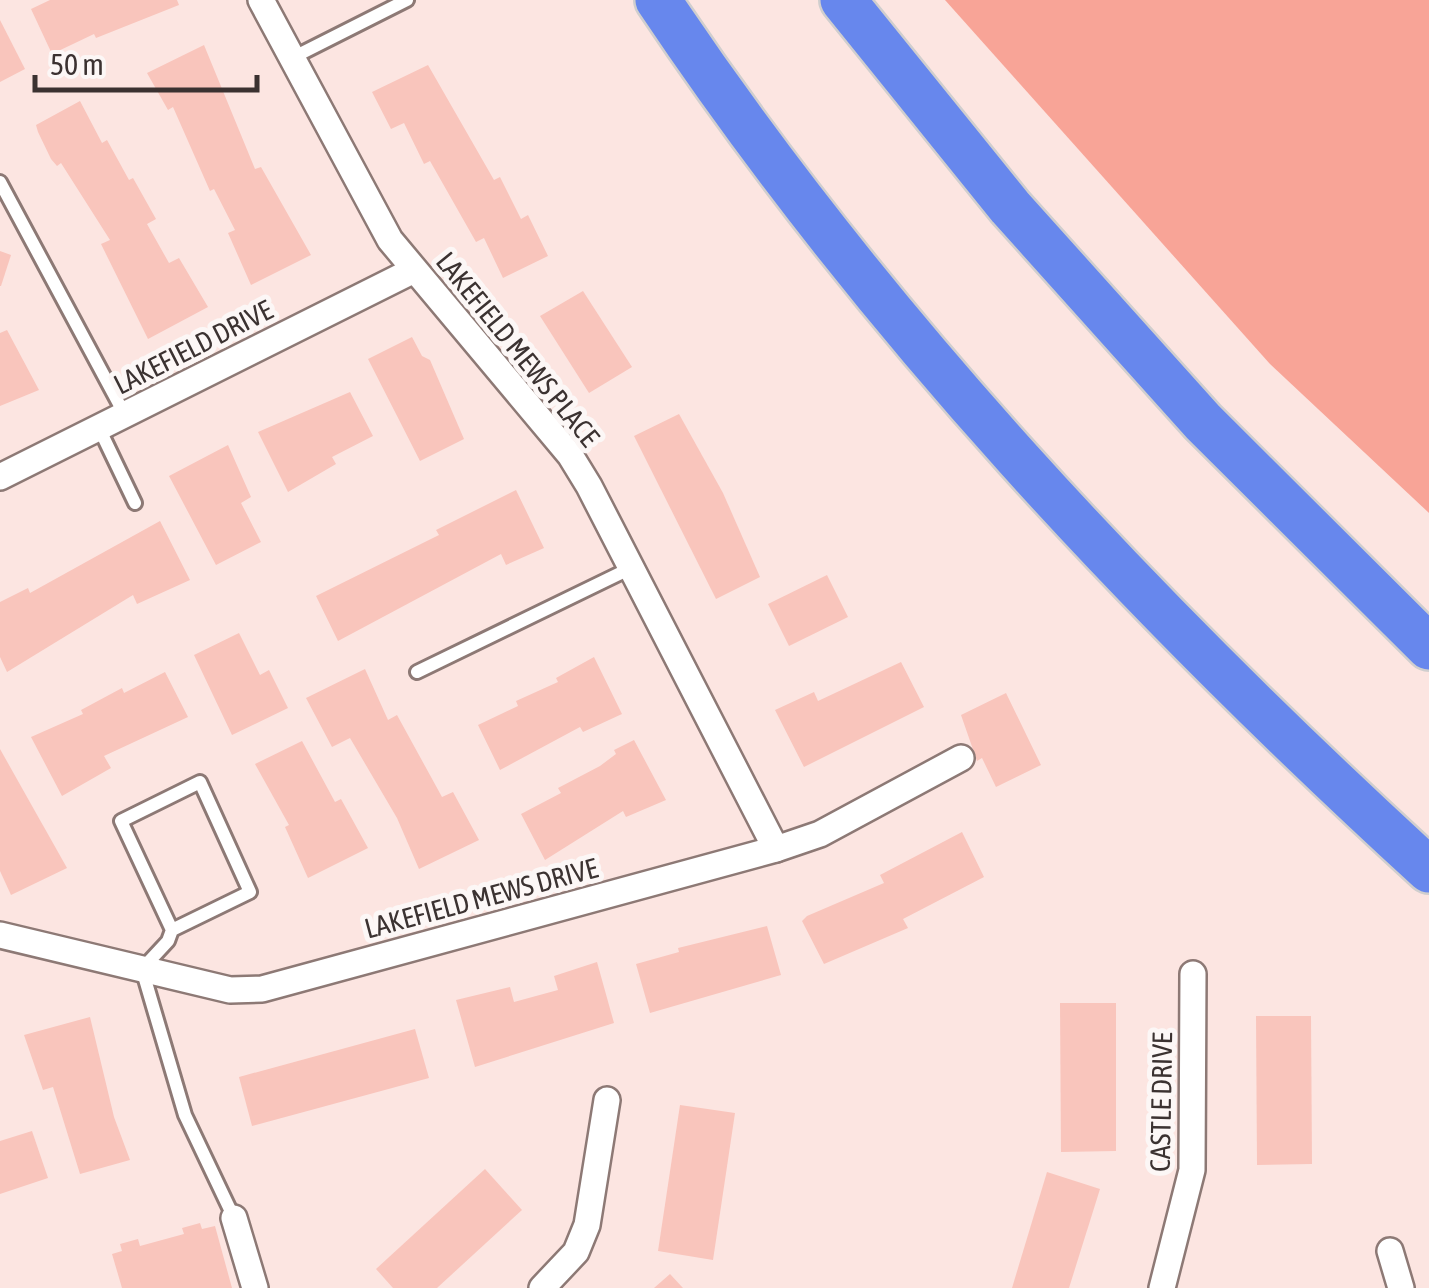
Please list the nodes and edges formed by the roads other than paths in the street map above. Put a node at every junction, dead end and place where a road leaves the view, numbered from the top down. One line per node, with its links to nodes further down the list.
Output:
1 (260, 0): 5 (street, LAKEFIELD MEWS PLACE)
2 (407, 0): 5 (lane)
3 (658, 0): 17 (highway)
4 (843, 0): 13 (highway)
5 (292, 58): 7 (street, LAKEFIELD MEWS PLACE)
6 (0, 182): 8 (lane)
7 (414, 270): 8 (street, LAKEFIELD DRIVE); 12 (street, LAKEFIELD MEWS PLACE)
8 (125, 415): 9 (street, LAKEFIELD DRIVE)
9 (98, 428): 10 (street, LAKEFIELD DRIVE); 11 (lane)
10 (0, 478)
11 (135, 503)
12 (631, 568): 14 (lane); 16 (street, LAKEFIELD MEWS PLACE)
13 (1429, 647)
14 (417, 672)
15 (961, 758): 16 (street, LAKEFIELD MEWS DRIVE)
16 (776, 848): 20 (street, LAKEFIELD MEWS DRIVE)
17 (1429, 870)
18 (172, 930): 18 (lane); 20 (lane)
19 (0, 935): 20 (street, LAKEFIELD MEWS DRIVE)
20 (142, 969): 23 (lane)
21 (1193, 974): 27 (street, CASTLE DRIVE)
22 (607, 1100): 26 (street)
23 (234, 1218): 25 (street)
24 (1390, 1251): 28 (street)
25 (255, 1288)
26 (542, 1288)
27 (1162, 1288)
28 (1400, 1288)

